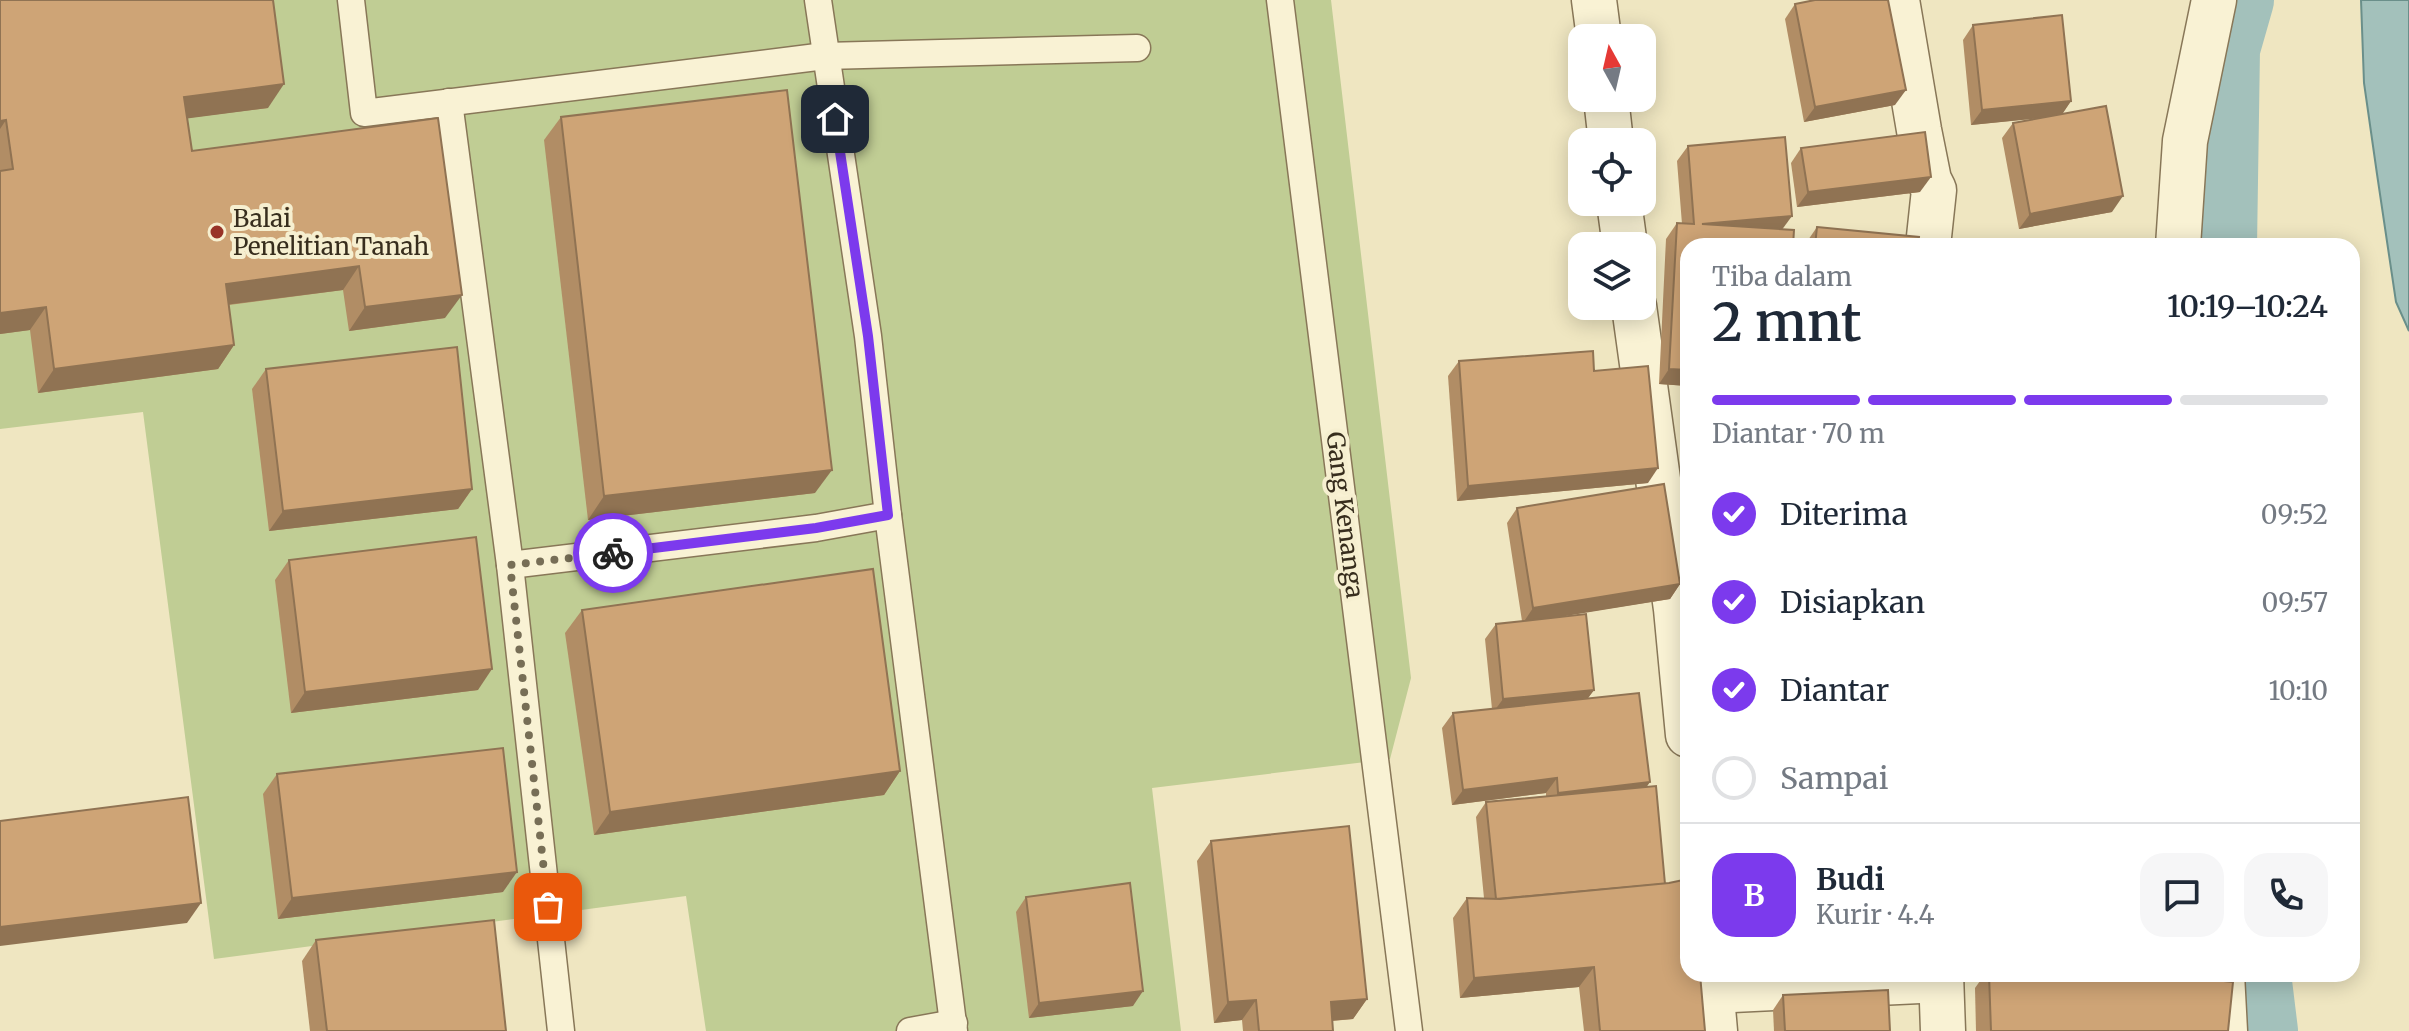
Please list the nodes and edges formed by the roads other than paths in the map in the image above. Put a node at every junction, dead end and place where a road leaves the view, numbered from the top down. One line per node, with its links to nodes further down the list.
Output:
1 (351, 0): 10 (lane)
2 (818, 0): 9 (lane)
3 (1280, 0): 24 (lane, Gang Kenanga)
4 (1594, 0): 7 (street)
5 (1897, 0): 11 (street)
6 (2214, 0): 12 (street)
7 (1597, 24)
8 (1137, 48): 9 (lane)
9 (825, 56): 10 (lane); 14 (lane)
10 (449, 102): 15 (lane)
11 (1929, 238)
12 (2179, 238)
13 (1636, 320): 16 (street)
14 (888, 515): 15 (lane); 21 (lane)
15 (510, 565): 22 (lane)
16 (1680, 594)
17 (1889, 982): 20 (street)
18 (1941, 982): 25 (street)
19 (2222, 982): 26 (street)
20 (1712, 999)
21 (954, 1027): 23 (lane)
22 (561, 1031)
23 (910, 1031)
24 (1409, 1031)
25 (1943, 1031)
26 (2225, 1031)

